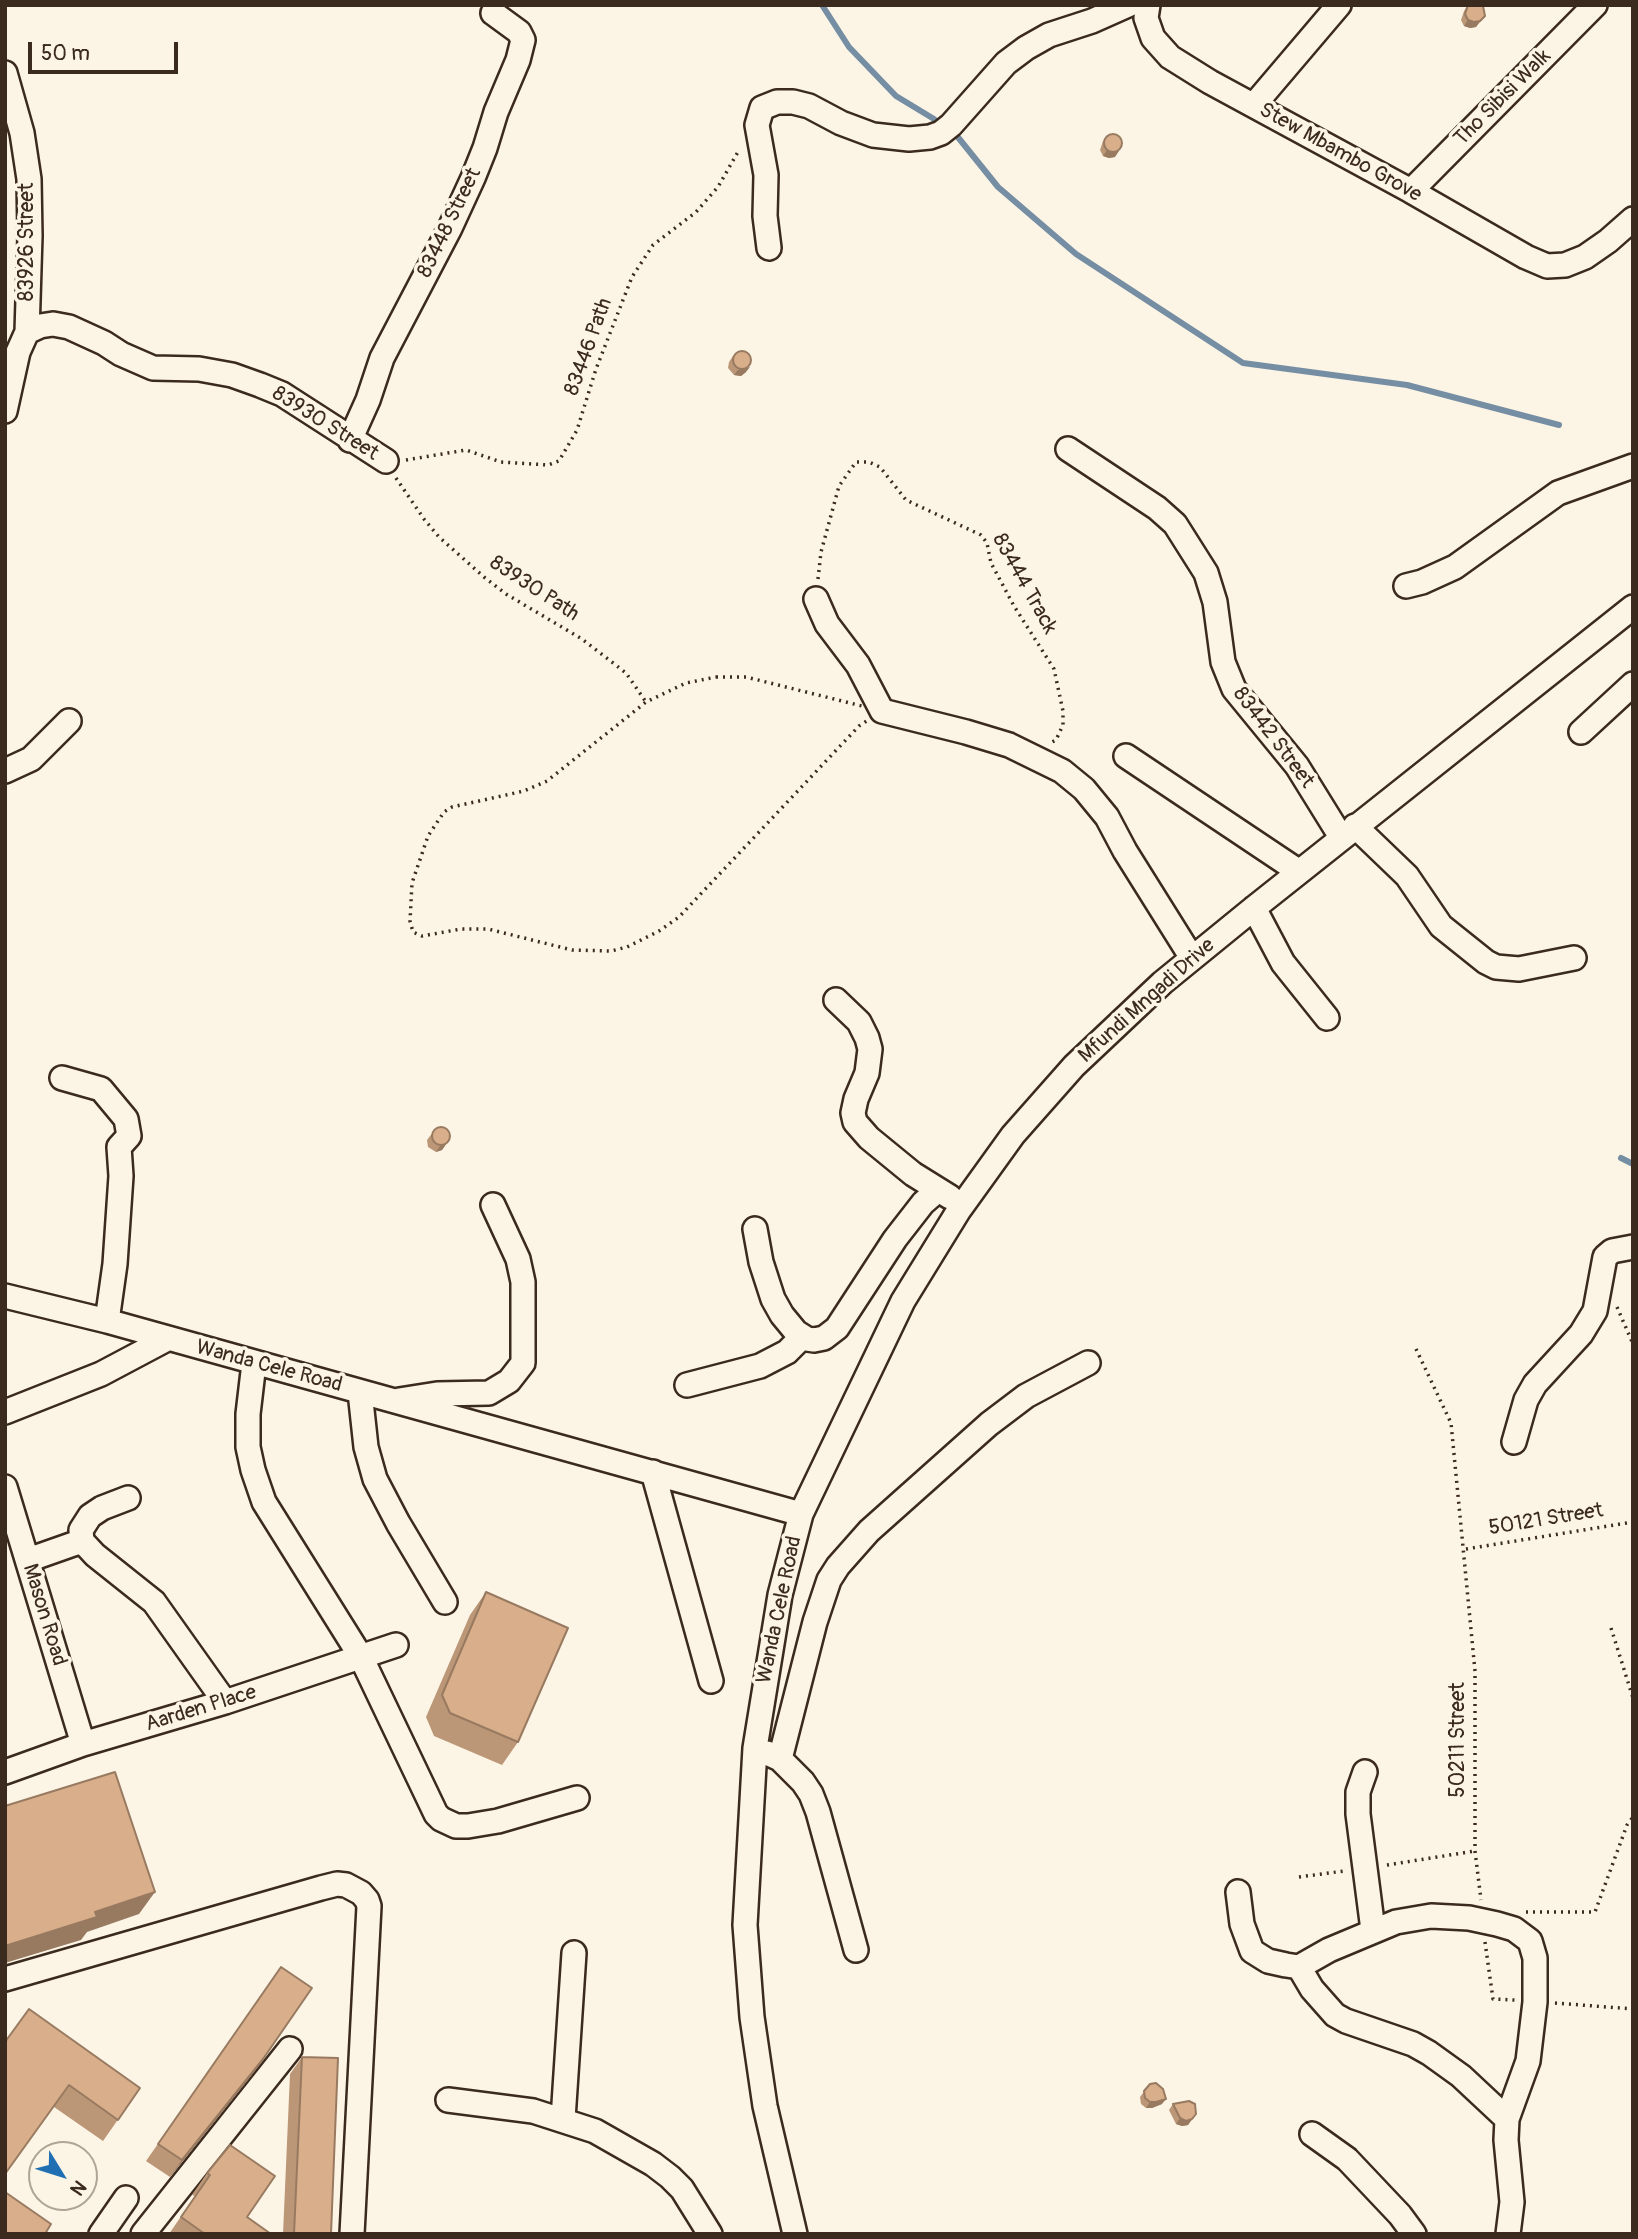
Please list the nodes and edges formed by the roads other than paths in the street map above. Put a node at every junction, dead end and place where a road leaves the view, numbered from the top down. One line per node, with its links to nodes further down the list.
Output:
1 (1128, 5): 10 (street)
2 (1148, 5): 7 (street, Stew Mbambo Grove)
3 (1339, 5): 7 (street)
4 (1595, 5): 8 (street, Tho Sibisi Walk)
5 (493, 13): 13 (street, 83448 Street)
6 (5, 73): 11 (street, 83926 Street)
7 (1254, 105): 8 (street, Stew Mbambo Grove)
8 (1411, 191): 9 (street, Stew Mbambo Grove)
9 (1633, 219)
10 (769, 248)
11 (27, 332): 12 (street, 83926 Street); 13 (street, 83930 Street)
12 (5, 411)
13 (350, 440): 15 (street, 83930 Street)
14 (1068, 449): 25 (street, 83442 Street)
15 (386, 461)
16 (1633, 466): 17 (street)
17 (1406, 586)
18 (816, 598): 28 (street)
19 (1633, 607): 25 (street, Mfundi Mngadi Drive)
20 (1633, 684): 22 (street)
21 (69, 721): 24 (street)
22 (1581, 732)
23 (1126, 756): 26 (street)
24 (5, 771)
25 (1348, 832): 26 (street, Mfundi Mngadi Drive); 29 (street, 83442 Street)
26 (1298, 871): 27 (street, Mfundi Mngadi Drive)
27 (1254, 908): 28 (street, Mfundi Mngadi Drive); 31 (street)
28 (1192, 958): 34 (street, Mfundi Mngadi Drive)
29 (1574, 958)
30 (836, 1000): 33 (street)
31 (1327, 1018)
32 (62, 1078): 39 (street)
33 (938, 1190): 34 (street); 40 (street)
34 (963, 1203): 52 (street, Mfundi Mngadi Drive)
35 (493, 1205): 46 (street)
36 (755, 1229): 40 (street)
37 (1633, 1247): 48 (street)
38 (5, 1296): 39 (street, Wanda Cele Road)
39 (107, 1321): 41 (street, Wanda Cele Road)
40 (802, 1337): 44 (street)
41 (167, 1339): 42 (street, Wanda Cele Road); 47 (street)
42 (254, 1363): 45 (street, Wanda Cele Road); 57 (street)
43 (1088, 1363): 62 (street)
44 (687, 1385)
45 (360, 1392): 46 (street, Wanda Cele Road); 55 (street)
46 (392, 1401): 49 (street, Wanda Cele Road)
47 (5, 1412)
48 (1514, 1442)
49 (653, 1472): 52 (street, Wanda Cele Road); 58 (street)
50 (5, 1487): 54 (street, Mason Road)
51 (128, 1498): 53 (street)
52 (801, 1514): 61 (street, Wanda Cele Road)
53 (82, 1541): 54 (street); 59 (street)
54 (28, 1560): 60 (street, Mason Road)
55 (445, 1602)
56 (396, 1645): 57 (street, Aarden Place)
57 (360, 1657): 59 (street, Aarden Place); 65 (street)
58 (711, 1681)
59 (225, 1702): 60 (street, Aarden Place)
60 (83, 1744): 63 (street, Aarden Place)
61 (755, 1748): 62 (street); 82 (street, Wanda Cele Road)
62 (780, 1759): 68 (street)
63 (5, 1772)
64 (1365, 1772): 67 (street)
65 (577, 1798)
66 (1238, 1892): 70 (street)
67 (1373, 1930): 70 (street); 75 (street)
68 (856, 1950)
69 (574, 1953): 74 (street)
70 (1299, 1966): 75 (street)
71 (5, 1979): 80 (street)
72 (290, 2049): 79 (street)
73 (448, 2100): 74 (street)
74 (564, 2119): 81 (street)
75 (1507, 2119): 84 (street)
76 (1312, 2134): 83 (street)
77 (126, 2198): 78 (street)
78 (108, 2231)
79 (143, 2234)
80 (352, 2234)
81 (710, 2234)
82 (795, 2234)
83 (1414, 2234)
84 (1508, 2234)

